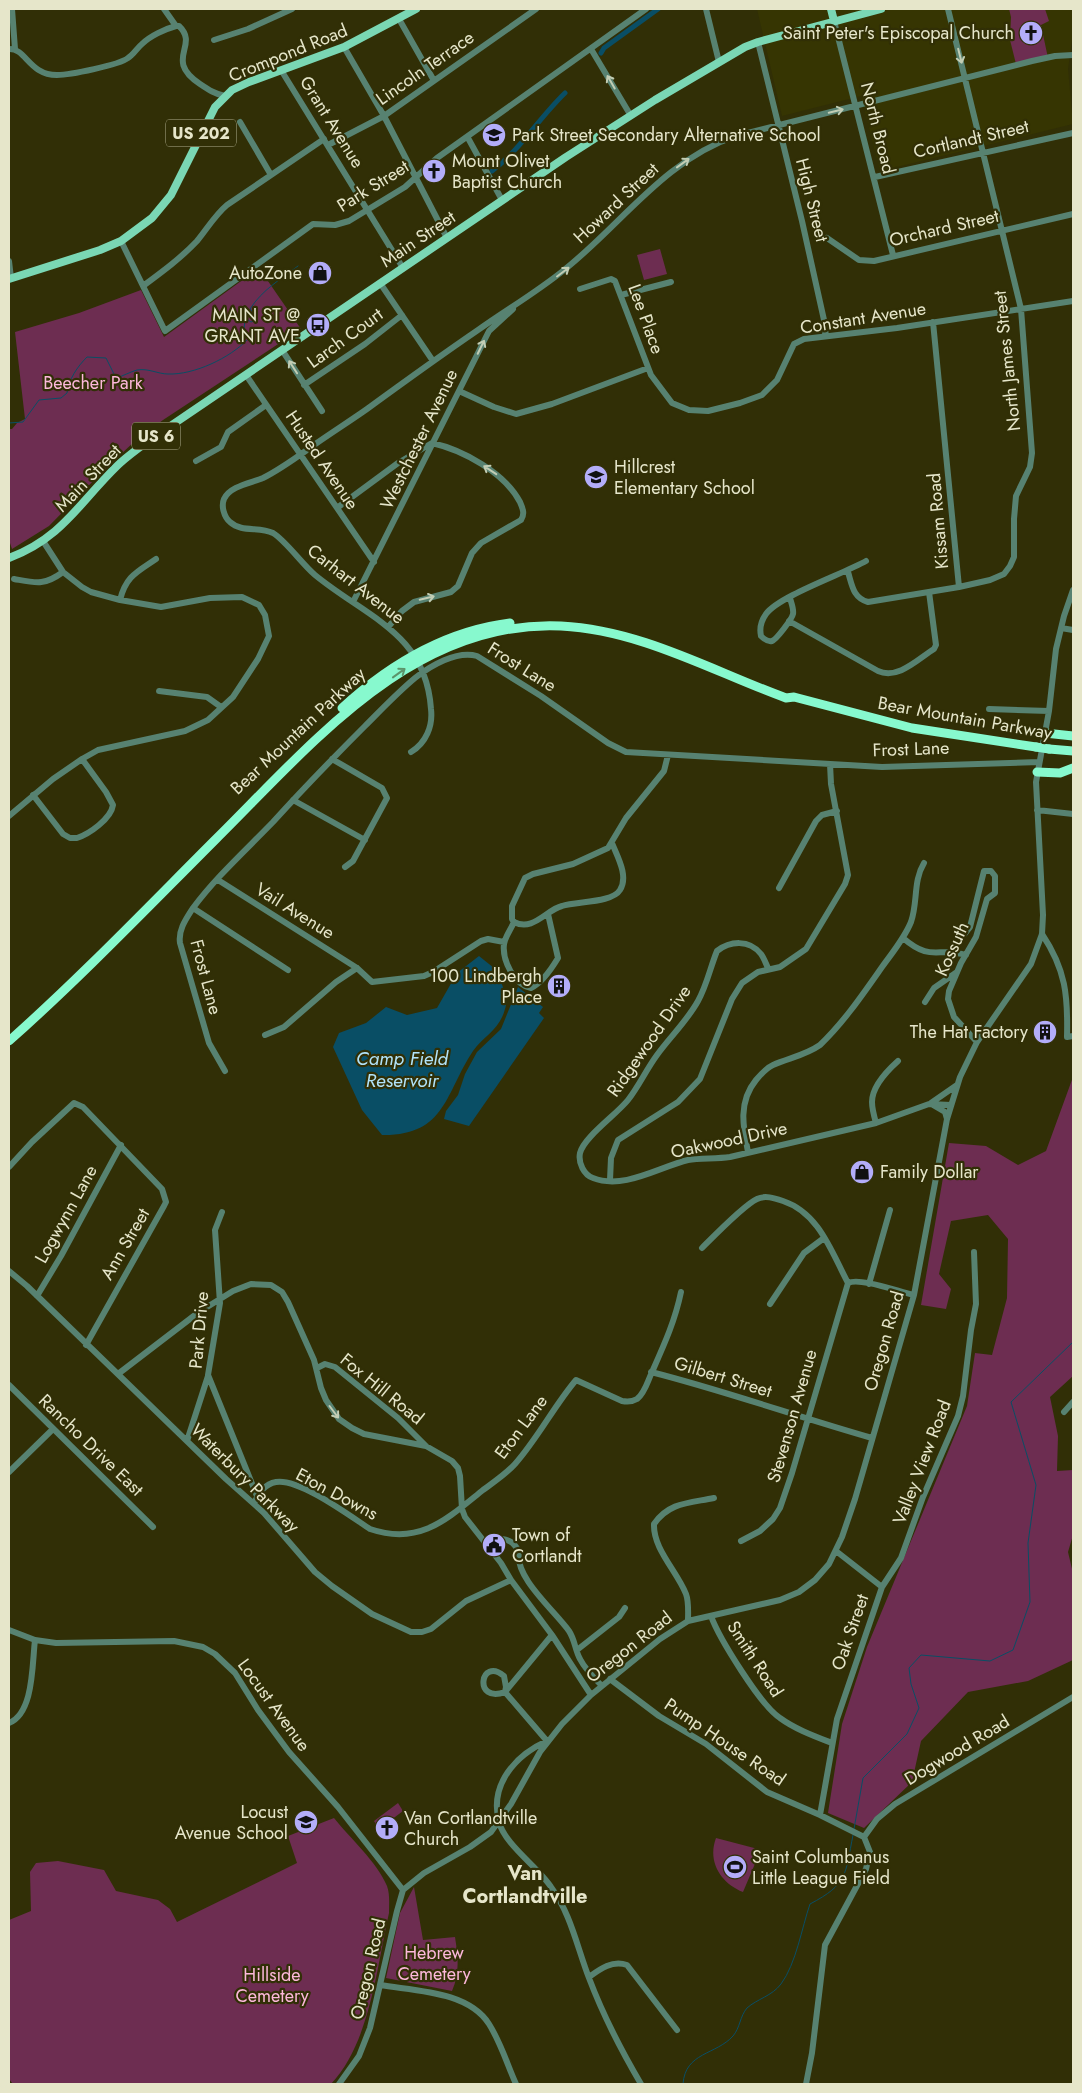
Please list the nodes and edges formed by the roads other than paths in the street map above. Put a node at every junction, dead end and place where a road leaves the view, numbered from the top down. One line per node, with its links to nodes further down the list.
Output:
1 (12, 9): 17 (street)
2 (164, 9): 13 (street)
3 (292, 9): 14 (street)
4 (416, 9): 11 (main road, Crompond Road / US 202)
5 (536, 9): 23 (street, Lincoln Terrace)
6 (646, 9): 18 (street, Park Street)
7 (706, 9): 20 (street)
8 (831, 9): 12 (main road, North Broad)
9 (881, 9): 12 (main road, Main Street / US 6)
10 (948, 9): 22 (street, North James Street, one-way to 22)
11 (399, 19): 16 (main road, Crompond Road / US 202); 23 (street)
12 (834, 21): 15 (main road, Main Street / US 6); 25 (street, North Broad)
13 (176, 26): 17 (street); 24 (street)
14 (214, 40)
15 (758, 42): 20 (main road, Main Street / US 6); 29 (street, High Street)
16 (344, 47): 21 (main road, Crompond Road / US 202); 26 (street)
17 (12, 49)
18 (591, 49): 27 (street, one-way to 18); 32 (street, Park Street)
19 (1073, 55): 22 (street, Howard Street)
20 (719, 62): 27 (main road, Main Street / US 6)
21 (281, 70): 24 (main road, Crompond Road / US 202); 31 (street, Grant Avenue)
22 (966, 78): 25 (street, Howard Street); 34 (street, North James Street)
23 (434, 79): 26 (street, Lincoln Terrace)
24 (225, 96): 44 (main road, Crompond Road / US 202)
25 (857, 106): 29 (street, Howard Street, one-way to 25); 36 (street, North Broad)
26 (384, 116): 33 (street, Lincoln Terrace); 37 (street)
27 (631, 116): 38 (main road, Main Street / US 6)
28 (240, 122): 35 (street)
29 (778, 126): 54 (street, Howard Street, one-way to 29); 59 (street, High Street)
30 (1073, 132): 34 (street, Cortlandt Street)
31 (324, 138): 33 (street, Grant Avenue); 35 (street)
32 (468, 138): 37 (street, Park Street); 38 (street)
33 (328, 145): 39 (street, Grant Avenue)
34 (984, 151): 36 (street, Cortlandt Street); 41 (street, North James Street)
35 (271, 175): 51 (street)
36 (875, 177): 45 (street, North Broad)
37 (415, 179): 39 (street, Park Street); 42 (street)
38 (502, 200): 42 (main road, Main Street / US 6)
39 (368, 210): 47 (street, Grant Avenue); 51 (street, Park Street)
40 (1073, 214): 41 (street, Orchard Street)
41 (1003, 230): 45 (street, Orchard Street); 56 (street, North James Street)
42 (447, 238): 47 (main road, Main Street / US 6)
43 (827, 238): 45 (street, Orchard Street)
44 (121, 241): 48 (main road, Crompond Road / US 202); 51 (street)
45 (894, 255)
46 (9, 261): 48 (street)
47 (403, 268): 50 (main road, Main Street / US 6)
48 (10, 279)
49 (671, 282): 53 (street)
50 (380, 283): 57 (street); 60 (main road, Main Street / US 6)
51 (143, 286)
52 (580, 289): 53 (street, Lee Place)
53 (621, 295): 62 (street, Lee Place)
54 (523, 299): 61 (street, Howard Street); 65 (street, Westchester Avenue, one-way to 54)
55 (1073, 301): 56 (street, Constant Avenue)
56 (1021, 309): 58 (street, Constant Avenue); 80 (street, North James Street)
57 (402, 315): 61 (street); 64 (street, Larch Court)
58 (932, 322): 59 (street, Constant Avenue); 80 (street, Kissam Road)
59 (825, 336): 62 (street, Constant Avenue)
60 (282, 350): 63 (main road, Main Street / US 6); 64 (street, one-way to 60)
61 (433, 361): 69 (street, Carhart Avenue)
62 (648, 368): 65 (street)
63 (246, 375): 66 (street, Husted Avenue); 72 (main road, Main Street / US 6)
64 (304, 385): 67 (street)
65 (459, 391): 68 (street, Westchester Avenue)
66 (266, 405): 69 (street, Husted Avenue); 70 (street)
67 (322, 411)
68 (432, 443): 71 (street); 76 (street, Westchester Avenue); 87 (street, one-way to 68)
69 (300, 454): 71 (street, Husted Avenue); 85 (street, Carhart Avenue)
70 (196, 461)
71 (337, 508): 76 (street, Husted Avenue)
72 (43, 541): 73 (main road, Main Street / US 6); 77 (street)
73 (9, 558)
74 (156, 559): 84 (street)
75 (866, 561): 78 (street)
76 (374, 562): 85 (street, Westchester Avenue)
77 (64, 572): 79 (street); 84 (street)
78 (848, 572): 82 (street, Kissam Road); 83 (street)
79 (14, 579)
80 (959, 587): 82 (street, Kissam Road)
81 (1073, 590): 88 (street)
82 (929, 592): 86 (street)
83 (790, 598): 86 (street); 86 (street)
84 (120, 600): 93 (street)
85 (353, 602): 87 (street, Carhart Avenue)
86 (789, 621)
87 (389, 626): 90 (street, Carhart Avenue)
88 (1061, 628): 89 (street); 95 (street)
89 (1073, 630)
90 (416, 658): 91 (street, Carhart Avenue); 98 (highway, Bear Mountain Parkway, bridge); 134 (highway, Bear Mountain Parkway); 137 (highway, Bear Mountain Parkway, one-way to 90)
91 (423, 672): 100 (street, Carhart Avenue); 101 (street, Frost Lane); 104 (street, Frost Lane)
92 (159, 692): 93 (street)
93 (221, 707): 103 (street)
94 (990, 709): 95 (street)
95 (1049, 711): 96 (street)
96 (1044, 733): 97 (highway); 105 (street)
97 (1073, 736)
98 (1062, 750): 99 (highway, Bear Mountain Parkway); 102 (highway)
99 (1073, 751)
100 (411, 752)
101 (668, 755): 106 (street, Frost Lane); 116 (street)
102 (1073, 755)
103 (82, 759): 109 (street); 109 (street)
104 (332, 759): 110 (street, Frost Lane); 115 (street)
105 (1038, 762): 106 (street, Frost Lane); 108 (street)
106 (830, 764): 112 (street)
107 (1073, 768): 108 (highway)
108 (1037, 772): 111 (street)
109 (33, 794): 114 (street)
110 (293, 800): 115 (street); 119 (street, Frost Lane)
111 (1037, 810): 113 (street); 124 (street)
112 (837, 811): 120 (street); 130 (street)
113 (1073, 814)
114 (9, 816)
115 (365, 840): 118 (street)
116 (612, 843): 122 (street); 123 (street)
117 (924, 863): 125 (street)
118 (345, 867)
119 (218, 880): 121 (street, Frost Lane); 129 (street, Vail Avenue)
120 (779, 888)
121 (193, 908): 131 (street); 140 (street, Frost Lane)
122 (548, 914): 123 (street); 126 (street)
123 (514, 922): 126 (street)
124 (1042, 934): 136 (street); 138 (street, Oregon Road)
125 (903, 938): 127 (street); 147 (street)
126 (504, 942): 129 (street, Vail Avenue)
127 (949, 953): 128 (street); 128 (street, Kossuth)
128 (966, 955): 132 (street, Kossuth)
129 (357, 968): 135 (street)
130 (768, 968): 149 (street); 149 (street, Ridgewood Drive)
131 (288, 970)
132 (958, 971): 133 (street); 138 (street, Kossuth)
133 (925, 1002)
134 (9, 1033)
135 (265, 1035)
136 (1073, 1036)
137 (9, 1041)
138 (977, 1042): 141 (street, Oregon Road)
139 (898, 1061): 145 (street)
140 (225, 1071)
141 (957, 1085): 142 (street); 143 (street, Oregon Road)
142 (929, 1104): 143 (street, Oakwood Drive); 144 (street); 145 (street, Oakwood Drive)
143 (952, 1105): 144 (street, Oregon Road)
144 (947, 1119): 159 (street, Oregon Road)
145 (876, 1123): 147 (street, Oakwood Drive)
146 (121, 1145): 148 (street, Ann Street); 160 (street, Logwynn Lane); 163 (street, Ann Street)
147 (748, 1152): 149 (street, Oakwood Drive)
148 (9, 1167)
149 (610, 1180)
150 (890, 1210): 157 (street)
151 (222, 1212): 161 (street, Park Drive)
152 (824, 1238): 153 (street); 156 (street); 162 (street)
153 (702, 1248)
154 (974, 1252): 186 (street, Valley View Road)
155 (9, 1271): 160 (street, Waterbury Parkway)
156 (848, 1283): 157 (street); 171 (street, Stevenson Avenue)
157 (869, 1284): 159 (street)
158 (681, 1292): 165 (street)
159 (914, 1295): 173 (street, Oregon Road)
160 (37, 1296): 163 (street, Waterbury Parkway)
161 (220, 1299): 164 (street, Fox Hill Road); 166 (street, Fox Hill Road); 167 (street, Park Drive)
162 (770, 1304)
163 (86, 1345): 166 (street, Waterbury Parkway)
164 (316, 1368): 175 (street, Fox Hill Road); 175 (street, Fox Hill Road, one-way to 175)
165 (651, 1372): 171 (street, Gilbert Street); 180 (street, Eton Lane)
166 (118, 1374): 174 (street, Waterbury Parkway)
167 (208, 1375): 174 (street); 177 (street, Park Drive)
168 (9, 1385): 172 (street, Rancho Drive East)
169 (1073, 1402): 170 (street)
170 (1064, 1412)
171 (807, 1419): 173 (street, Gilbert Street); 182 (street, Stevenson Avenue)
172 (52, 1429): 176 (street); 181 (street, Rancho Drive East)
173 (872, 1438): 184 (street, Oregon Road)
174 (187, 1441): 179 (street, Waterbury Parkway)
175 (426, 1446): 180 (street, Fox Hill Road)
176 (9, 1472)
177 (258, 1496): 179 (street); 180 (street, Eton Downs)
178 (714, 1498): 189 (street)
179 (254, 1503): 185 (street, Waterbury Parkway)
180 (462, 1509): 183 (street)
181 (153, 1527)
182 (741, 1541)
183 (489, 1548): 185 (street); 193 (street)
184 (836, 1551): 186 (street, Oak Street); 188 (street, Oregon Road)
185 (511, 1580): 191 (street)
186 (882, 1587): 200 (street, Oak Street)
187 (625, 1608): 193 (street)
188 (711, 1616): 189 (street, Oregon Road); 200 (street, Smith Road)
189 (688, 1621): 194 (street, Oregon Road)
190 (9, 1630): 192 (street, Locust Avenue)
191 (552, 1635): 196 (street); 199 (street)
192 (35, 1640): 198 (street); 204 (street, Locust Avenue)
193 (577, 1650): 195 (street)
194 (610, 1679): 195 (street, Oregon Road); 201 (street, Pump House Road)
195 (602, 1686): 196 (street, Oregon Road)
196 (591, 1695): 199 (street, Oregon Road)
197 (1073, 1697): 203 (street, Dogwood Road)
198 (9, 1723)
199 (547, 1741): 202 (street, Oregon Road); 202 (street)
200 (832, 1743): 201 (street)
201 (820, 1815): 203 (street, Pump House Road)
202 (499, 1822): 204 (street, Oregon Road); 205 (street)
203 (861, 1835): 211 (street)
204 (403, 1890): 206 (street, Oregon Road)
205 (588, 1977): 207 (street); 210 (street)
206 (380, 1985): 208 (street, Oregon Road); 209 (street)
207 (677, 2030)
208 (339, 2084)
209 (516, 2084)
210 (641, 2084)
211 (806, 2084)

